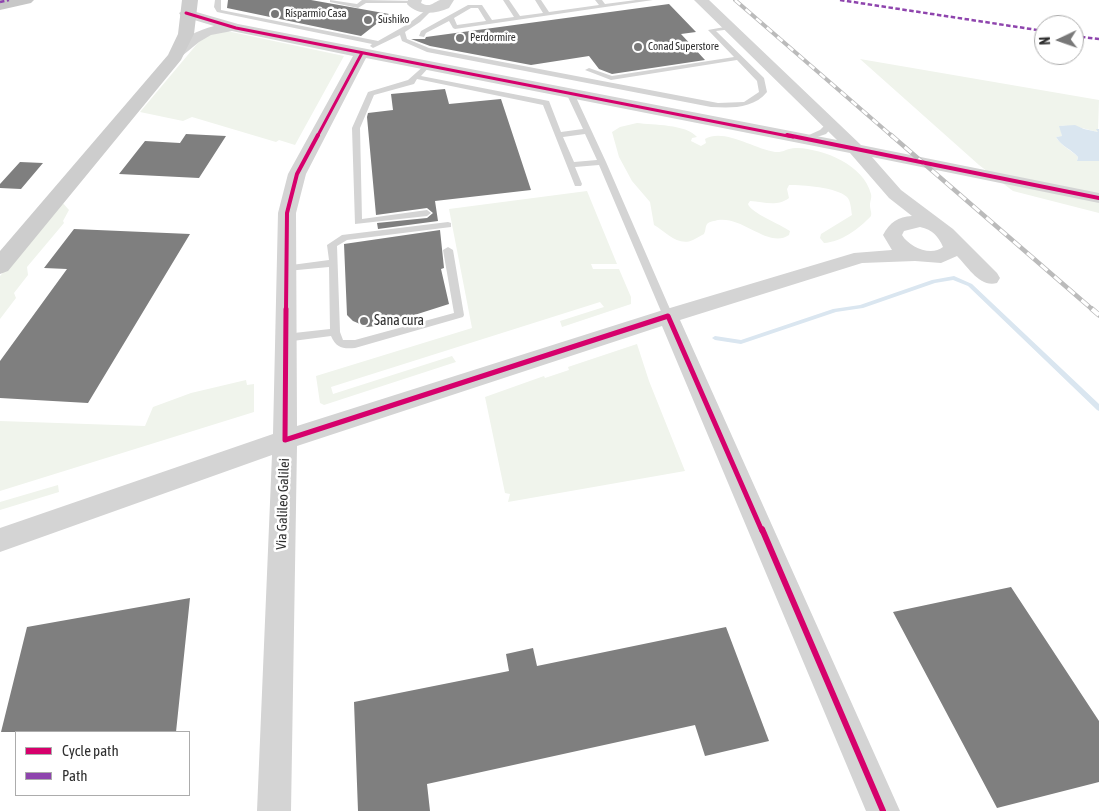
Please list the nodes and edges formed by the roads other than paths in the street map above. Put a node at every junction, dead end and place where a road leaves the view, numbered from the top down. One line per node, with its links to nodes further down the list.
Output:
1 (26, 0): 12 (main road)
2 (218, 0): 24 (lane)
3 (333, 0): 4 (lane)
4 (365, 0): 11 (lane)
5 (447, 0): 14 (street)
6 (506, 0): 18 (lane)
7 (538, 0): 16 (lane)
8 (598, 0): 13 (lane)
9 (650, 0): 13 (lane)
10 (701, 0): 21 (street)
11 (415, 1): 14 (street)
12 (0, 5)
13 (604, 6): 16 (lane)
14 (430, 9): 22 (lane)
15 (185, 10): 20 (street); 25 (main road)
16 (547, 14): 18 (lane)
17 (450, 17): 19 (lane); 19 (lane); 23 (lane)
18 (518, 18): 19 (lane)
19 (490, 22)
20 (214, 25): 25 (street); 26 (street)
21 (730, 28): 27 (lane); 31 (street)
22 (402, 31): 24 (lane); 27 (lane)
23 (422, 36)
24 (379, 43): 26 (lane)
25 (177, 53): 51 (main road)
26 (362, 53): 29 (street); 52 (street)
27 (739, 58): 28 (lane)
28 (589, 70)
29 (421, 71): 30 (street); 33 (lane); 41 (lane)
30 (571, 95): 32 (lane); 34 (street)
31 (831, 124): 34 (lane); 35 (street)
32 (588, 131): 33 (lane); 36 (lane)
33 (559, 135): 37 (lane)
34 (802, 140): 35 (street)
35 (858, 150): 39 (street); 40 (street)
36 (602, 162): 37 (lane); 53 (lane)
37 (571, 166): 38 (lane)
38 (578, 184)
39 (895, 194): 43 (street); 44 (street)
40 (1099, 198)
41 (427, 213)
42 (448, 225): 50 (lane)
43 (935, 226): 44 (street); 45 (street)
44 (896, 229): 47 (street); 48 (street)
45 (952, 239): 49 (street); 49 (street)
46 (448, 250): 54 (lane)
47 (915, 255): 48 (street); 49 (street)
48 (862, 257): 53 (street)
49 (940, 257)
50 (334, 263): 52 (lane); 54 (lane)
51 (0, 266)
52 (287, 268): 55 (street)
53 (668, 316): 56 (street); 59 (street)
54 (335, 332): 55 (lane)
55 (285, 338): 56 (street)
56 (285, 440): 57 (street, Via Galileo Galilei); 58 (street, Via Galileo Galilei)
57 (0, 540)
58 (274, 811)
59 (883, 811)

